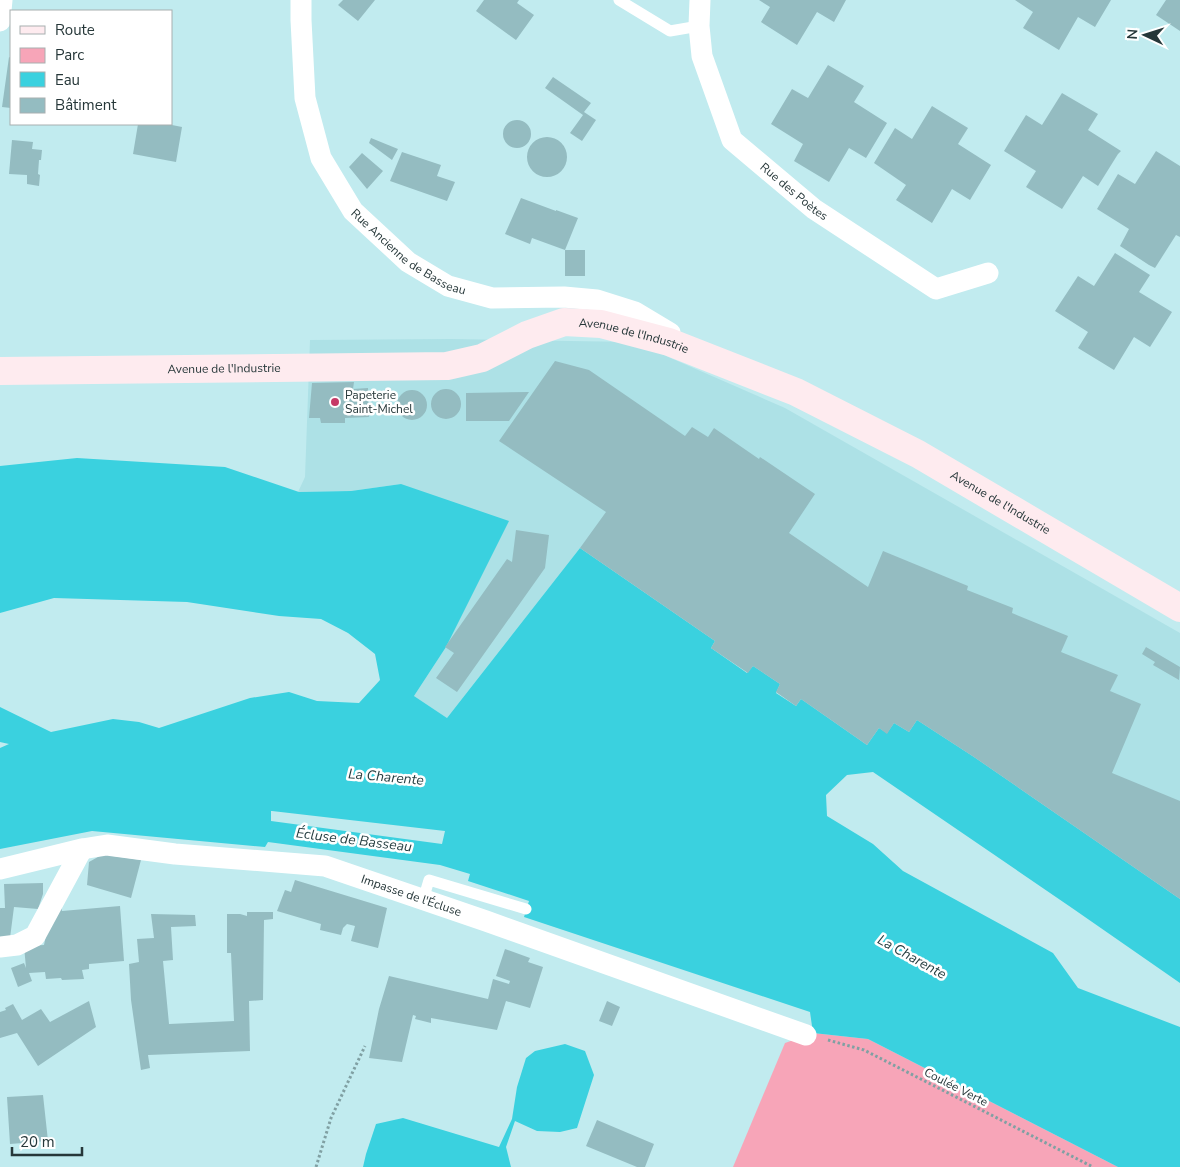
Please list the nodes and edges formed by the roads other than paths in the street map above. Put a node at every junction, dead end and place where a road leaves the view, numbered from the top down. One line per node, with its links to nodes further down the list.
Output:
1 (2, 0): 5 (street)
2 (301, 0): 8 (street, Rue Ancienne de Basseau)
3 (619, 0): 6 (lane)
4 (700, 0): 6 (street, Rue des Poètes)
5 (0, 21)
6 (699, 26): 7 (street, Rue des Poètes)
7 (988, 273)
8 (669, 342): 9 (street, Avenue de l'Industrie); 10 (street, Avenue de l'Industrie)
9 (0, 371)
10 (1180, 608)
11 (82, 849): 12 (street, Impasse de l'Écluse); 13 (street, Impasse de l'Écluse); 15 (street)
12 (0, 869)
13 (423, 900): 14 (lane); 16 (street, Impasse de l'Écluse)
14 (526, 910)
15 (0, 947)
16 (806, 1035)

